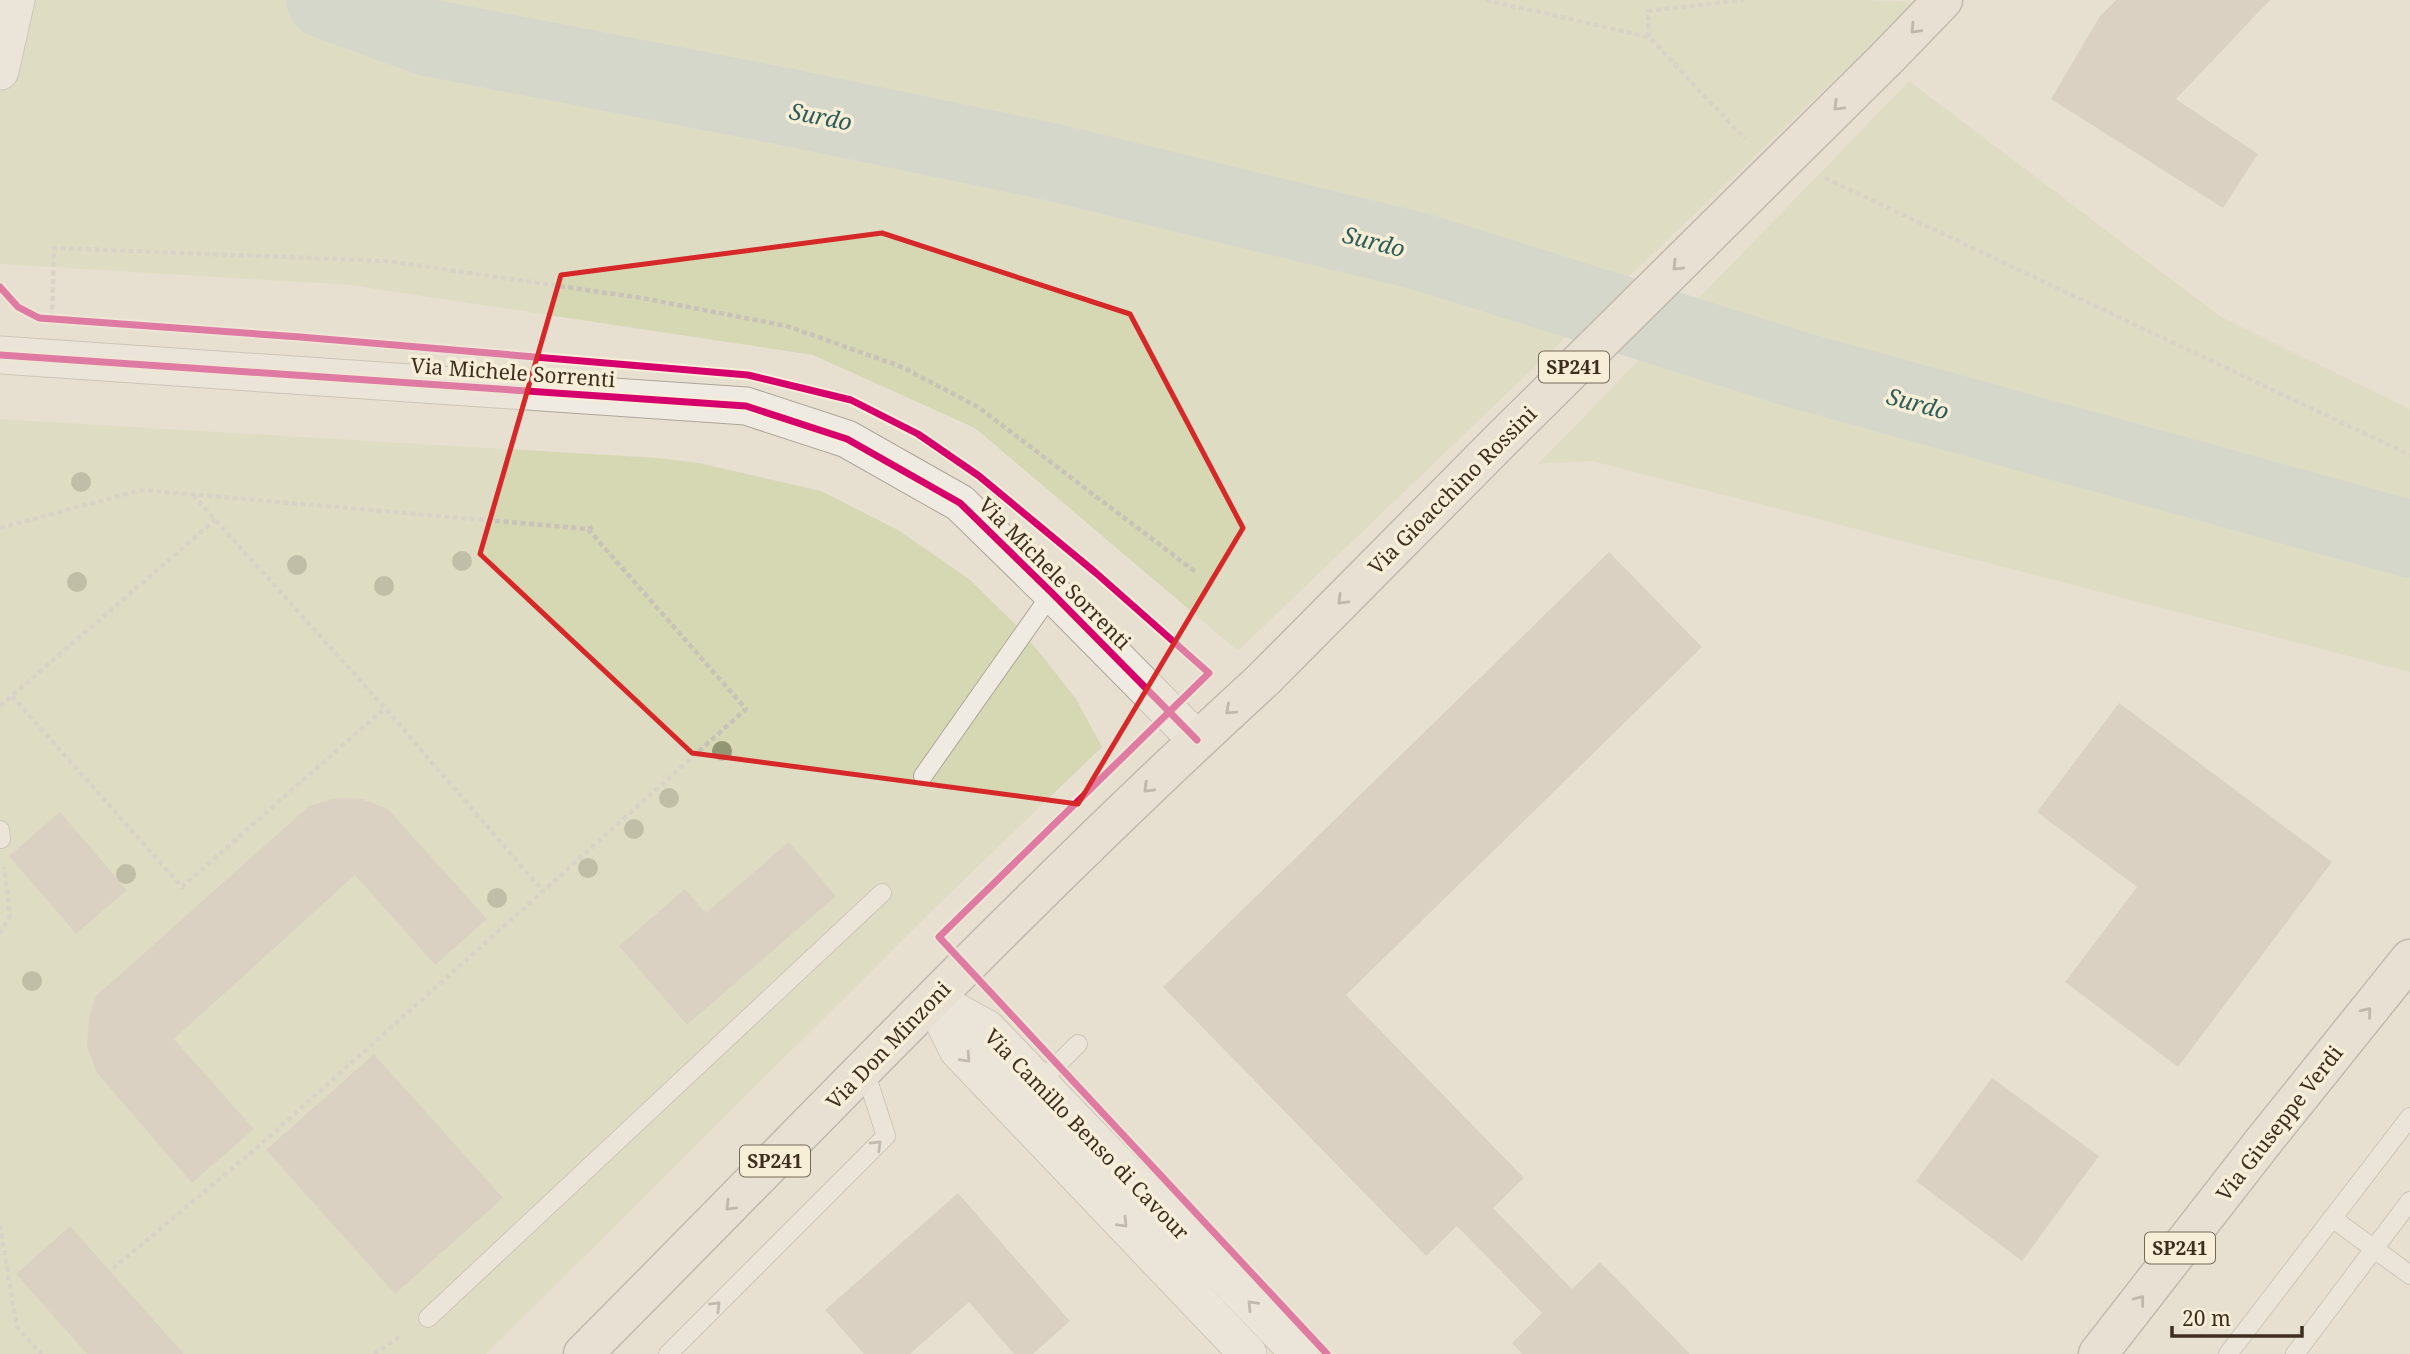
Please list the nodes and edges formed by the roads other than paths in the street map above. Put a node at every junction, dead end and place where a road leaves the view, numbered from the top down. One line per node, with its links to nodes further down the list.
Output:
1 (16, 0): 3 (street)
2 (1942, 0): 6 (main road, Via Gioacchino Rossini / SP241, one-way to 6, bridge)
3 (0, 71)
4 (0, 355): 5 (street, Via Michele Sorrenti)
5 (1052, 593): 6 (street, Via Michele Sorrenti); 7 (lane)
6 (1197, 740): 12 (main road, Via Don Minzoni / SP241, one-way to 12)
7 (923, 776)
8 (0, 830): 9 (lane)
9 (1, 839)
10 (882, 893): 21 (lane)
11 (2410, 959): 26 (main road, Via Giuseppe Verdi / SP241, one-way to 11)
12 (933, 999): 14 (main road, Via Don Minzoni / SP241); 15 (street, Via Camillo Benso di Cavour); 24 (street, Via Camillo Benso di Cavour, one-way to 24)
13 (1078, 1044): 15 (lane)
14 (864, 1068): 22 (main road, Via Don Minzoni / SP241, one-way to 22); 23 (lane, one-way to 14)
15 (1039, 1083): 25 (street, Via Camillo Benso di Cavour, one-way to 15)
16 (2410, 1117): 18 (lane)
17 (2410, 1201): 19 (lane)
18 (2332, 1218): 19 (lane); 27 (lane)
19 (2374, 1249): 20 (lane); 28 (lane)
20 (2410, 1275)
21 (428, 1318)
22 (583, 1354)
23 (668, 1354)
24 (1248, 1354)
25 (1300, 1354)
26 (2098, 1354)
27 (2228, 1354)
28 (2295, 1354)

